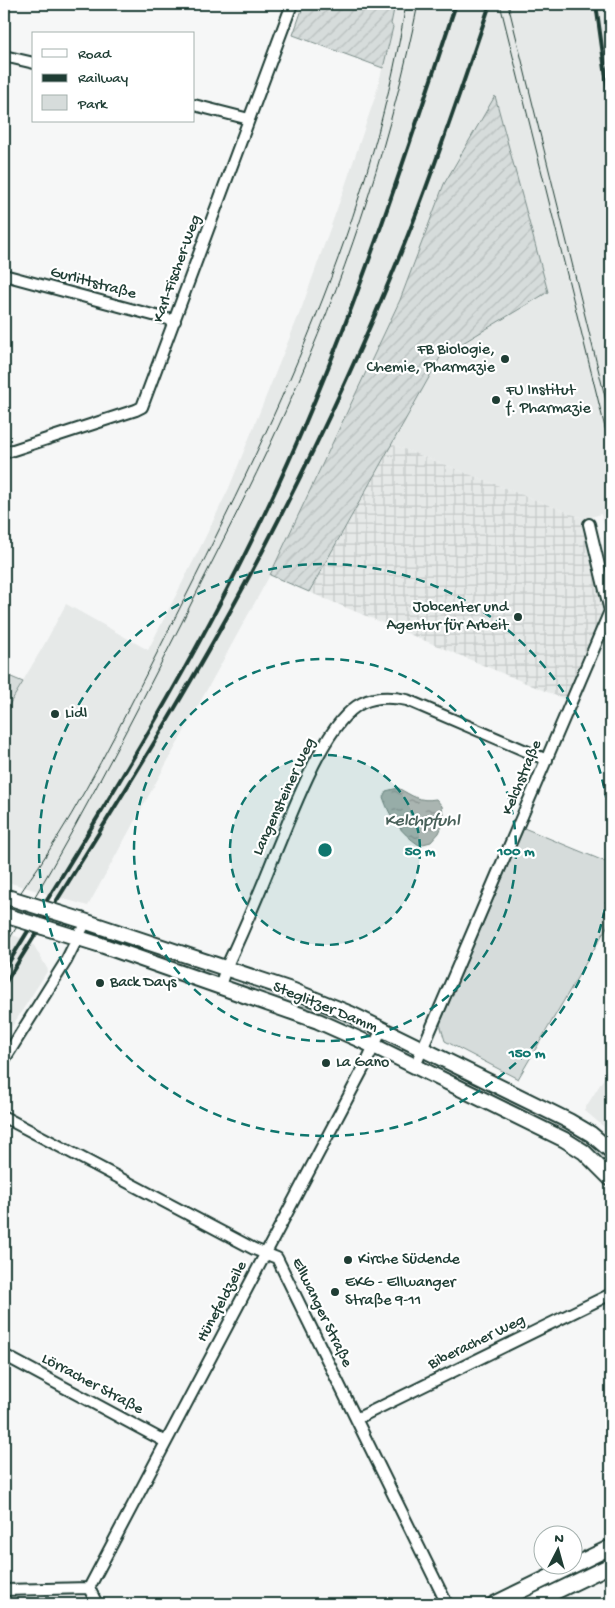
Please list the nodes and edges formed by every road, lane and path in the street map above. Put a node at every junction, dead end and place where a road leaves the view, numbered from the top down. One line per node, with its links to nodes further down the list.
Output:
1 (292, 4): 5 (street, Karl-Fischer-Weg)
2 (4, 56): 3 (street)
3 (32, 63)
4 (195, 105): 5 (street)
5 (249, 119): 7 (street, Karl-Fischer-Weg)
6 (4, 276): 7 (street, Gurlittstraße)
7 (175, 321): 8 (street, Karl-Fischer-Weg)
8 (4, 453)
9 (589, 524): 10 (street, Kelchstraße)
10 (547, 760): 15 (street, Langensteiner Weg); 19 (street, Kelchstraße)
11 (5, 896): 13 (main road, Steglitzer Damm, bridge)
12 (4, 915): 14 (main road, Steglitzer Damm, bridge)
13 (84, 920): 14 (street); 15 (main road, Steglitzer Damm)
14 (73, 936): 16 (main road, Steglitzer Damm); 20 (street)
15 (226, 968): 16 (street, Langensteiner Weg); 17 (main road, Steglitzer Damm)
16 (220, 986): 18 (main road, Steglitzer Damm)
17 (382, 1029): 18 (street, Hünefeldzeile); 19 (main road, Steglitzer Damm)
18 (374, 1046): 21 (main road, Steglitzer Damm); 25 (street, Hünefeldzeile)
19 (423, 1049): 21 (street, Kelchstraße); 23 (main road, Steglitzer Damm)
20 (4, 1060)
21 (415, 1066): 24 (main road, Steglitzer Damm)
22 (4, 1117): 25 (street, Ellwanger Straße)
23 (611, 1151)
24 (611, 1179)
25 (266, 1254): 28 (street, Ellwanger Straße); 29 (street, Hünefeldzeile)
26 (611, 1294): 28 (street, Biberacher Weg)
27 (4, 1355): 29 (street, Lörracher Straße)
28 (356, 1419): 36 (street, Ellwanger Straße)
29 (166, 1442): 32 (street, Hünefeldzeile)
30 (611, 1547): 34 (main road)
31 (611, 1565): 34 (main road)
32 (89, 1588): 33 (street); 35 (street)
33 (4, 1590)
34 (526, 1600): 37 (main road)
35 (97, 1604)
36 (447, 1604)
37 (494, 1604)

